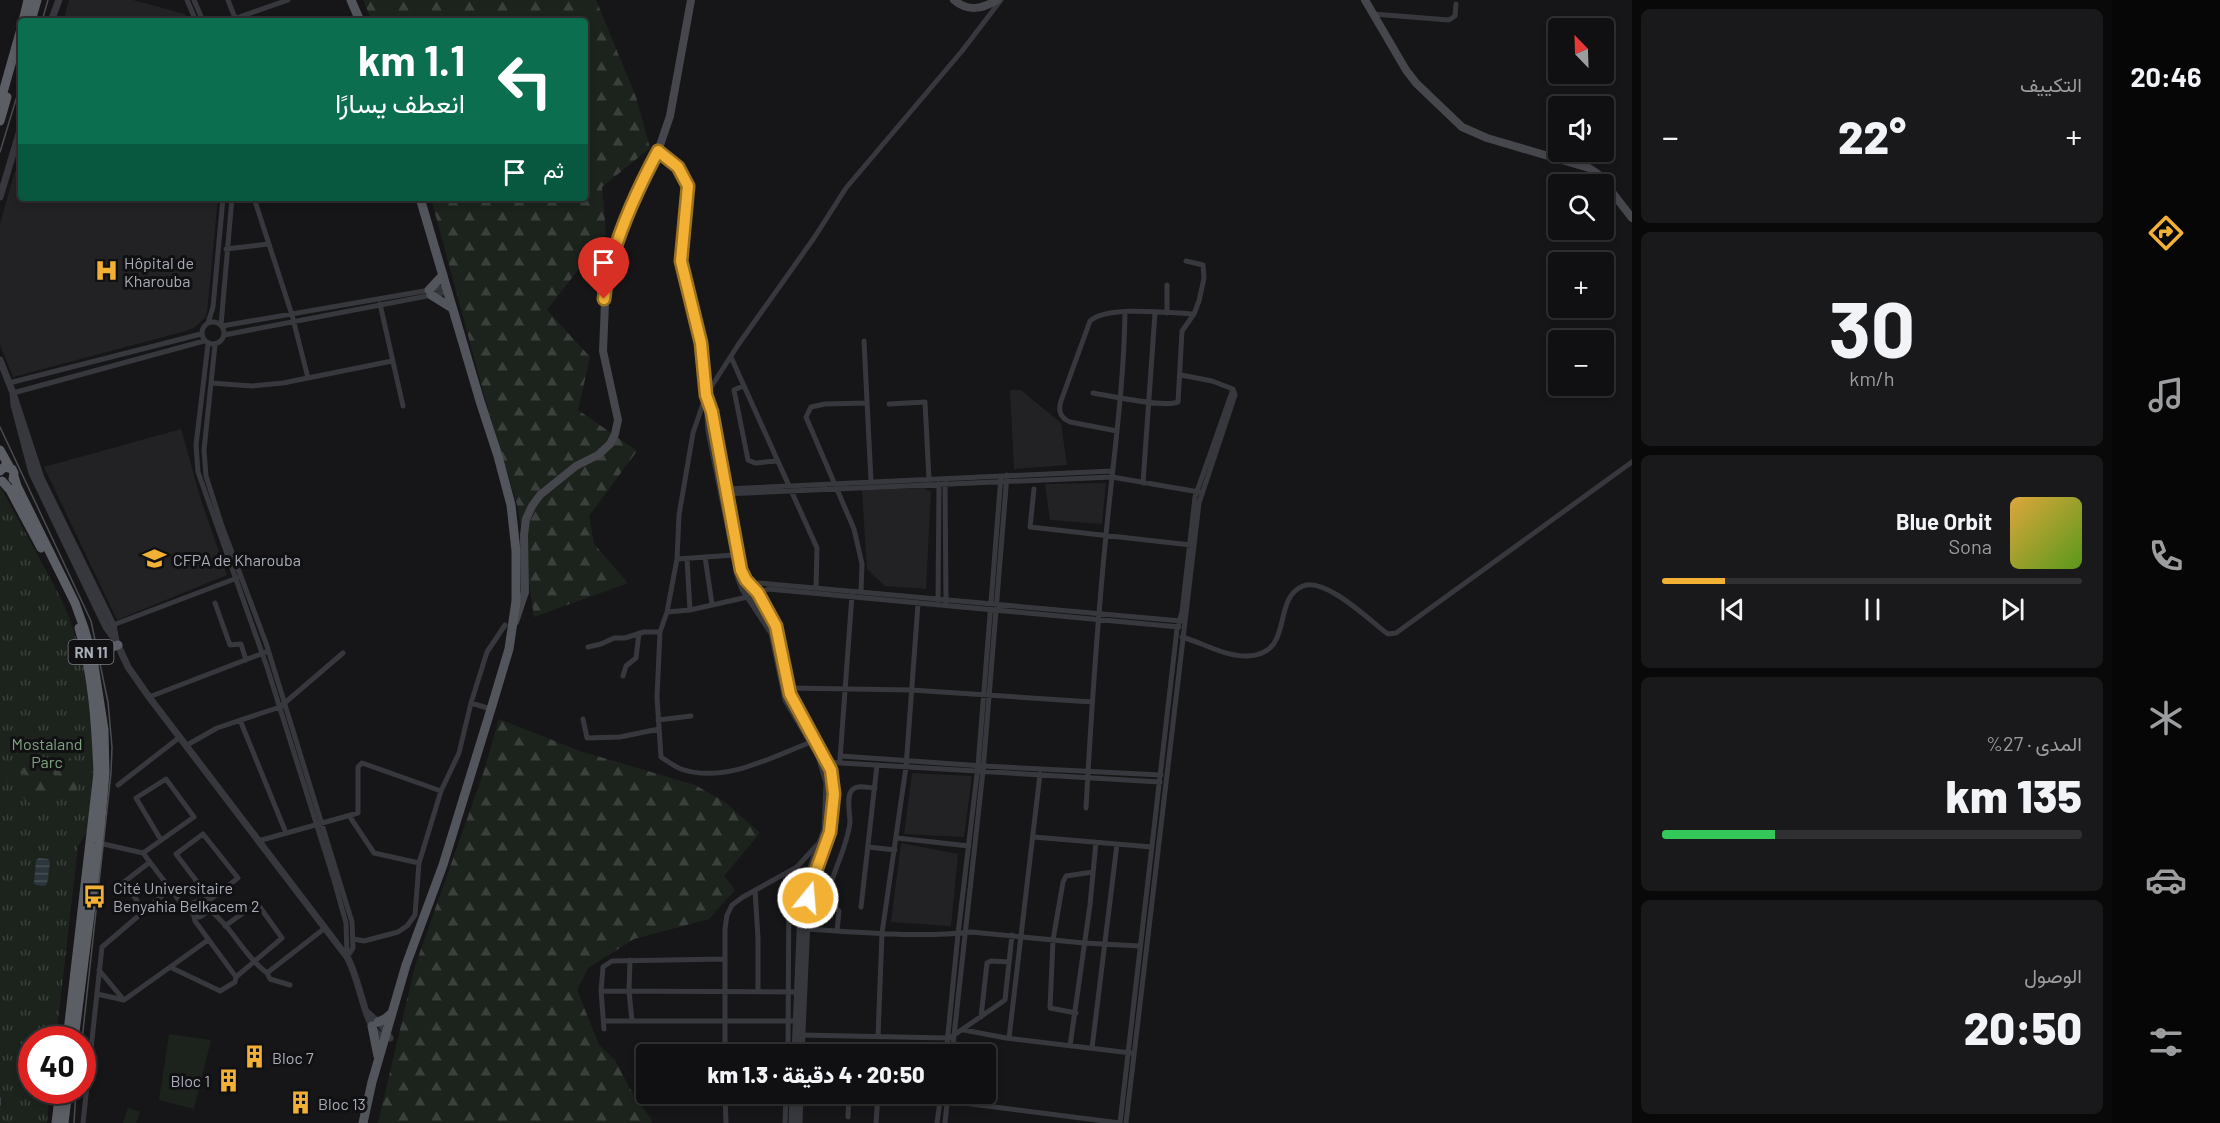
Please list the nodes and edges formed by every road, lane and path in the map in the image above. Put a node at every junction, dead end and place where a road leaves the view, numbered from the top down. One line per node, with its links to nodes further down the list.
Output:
1 (28, 0): 17 (highway)
2 (37, 0): 18 (highway)
3 (59, 0): 19 (street)
4 (187, 0): 20 (street)
5 (194, 0): 21 (street)
6 (228, 0): 22 (street)
7 (260, 0): 15 (street)
8 (288, 0): 15 (street)
9 (351, 0): 23 (main road)
10 (691, 0): 29 (main road)
11 (954, 0): 12 (main road)
12 (999, 0): 57 (street)
13 (1365, 0): 16 (main road)
14 (1456, 4): 16 (street)
15 (263, 9): 22 (street)
16 (1372, 14): 35 (main road)
17 (24, 18)
18 (32, 18)
19 (52, 18)
20 (195, 18)
21 (202, 18)
22 (235, 18)
23 (359, 18)
24 (18, 39): 26 (highway)
25 (18, 61): 27 (highway)
26 (0, 103)
27 (0, 121)
28 (18, 137): 30 (street)
29 (658, 151): 70 (street); 120 (main road)
30 (0, 197)
31 (223, 201): 51 (street)
32 (232, 201): 37 (street)
33 (255, 201): 36 (street)
34 (421, 201): 39 (main road)
35 (1632, 218)
36 (268, 244): 37 (street); 49 (street)
37 (226, 249): 52 (street)
38 (1186, 261): 48 (street)
39 (443, 275): 41 (main road); 42 (main road)
40 (1167, 285): 47 (street)
41 (447, 290): 42 (street); 44 (main road)
42 (430, 293): 43 (street); 44 (main road); 49 (street)
43 (380, 304): 50 (street); 59 (street)
44 (453, 309): 120 (main road)
45 (1125, 312): 46 (street); 71 (street); 76 (street)
46 (1155, 313): 47 (street); 72 (street)
47 (1167, 313): 48 (street)
48 (1194, 314): 63 (street)
49 (292, 315): 50 (street); 52 (street)
50 (294, 322): 54 (street); 64 (street)
51 (208, 323): 52 (street); 53 (street)
52 (221, 325): 54 (street)
53 (201, 334): 56 (street); 60 (street)
54 (224, 335): 56 (street)
55 (864, 341): 73 (street)
56 (209, 343): 61 (street); 62 (street)
57 (730, 357): 67 (street); 70 (street)
58 (0, 360): 65 (street)
59 (392, 361): 64 (street); 75 (street)
60 (96, 362): 61 (street); 65 (street)
61 (98, 370): 68 (street)
62 (209, 372): 66 (street); 99 (street)
63 (1180, 375): 72 (street); 92 (street)
64 (308, 378): 66 (street)
65 (9, 383): 68 (street)
66 (211, 383): 99 (street)
67 (743, 386): 78 (street); 78 (street)
68 (13, 393): 119 (street); 124 (street)
69 (1093, 393): 71 (street)
70 (706, 395): 91 (street); 97 (street)
71 (1121, 398): 72 (street); 76 (street)
72 (1149, 402): 87 (street)
73 (867, 403): 84 (street); 88 (street)
74 (889, 404): 85 (street)
75 (403, 406)
76 (1117, 431): 81 (street)
77 (0, 450): 80 (highway, RN 11)
78 (777, 460): 89 (street)
79 (1632, 462): 123 (street)
80 (8, 471): 83 (highway); 128 (highway, RN 11)
81 (1112, 474): 82 (street); 87 (street); 93 (street)
82 (1004, 478): 86 (street); 114 (street)
83 (1, 480): 230 (highway, RN 11)
84 (871, 481): 85 (street); 88 (street)
85 (929, 482): 86 (street); 88 (street)
86 (942, 482): 109 (street); 111 (street)
87 (1143, 483): 92 (street)
88 (836, 486): 89 (street); 104 (street)
89 (790, 489): 91 (street); 101 (street)
90 (1034, 489): 93 (street)
91 (724, 492): 95 (street); 100 (street)
92 (1199, 492): 94 (street)
93 (1106, 536): 94 (street); 117 (street)
94 (1192, 545): 118 (street)
95 (734, 555): 96 (street); 102 (street)
96 (705, 557): 98 (street); 112 (street)
97 (677, 559): 98 (street); 116 (street)
98 (687, 559): 115 (street)
99 (238, 577): 119 (street); 126 (street)
100 (750, 585): 101 (street); 102 (street); 105 (street)
101 (816, 588): 103 (street)
102 (743, 589): 106 (street)
103 (852, 590): 104 (street); 107 (street)
104 (861, 591): 108 (street); 109 (street)
105 (758, 593): 106 (street); 107 (street); 131 (street)
106 (748, 597): 112 (street); 131 (street)
107 (852, 598): 108 (street); 132 (street)
108 (861, 599): 113 (street)
109 (938, 602): 111 (street); 113 (street)
110 (215, 603): 129 (street)
111 (945, 603): 114 (street)
112 (712, 604): 115 (street)
113 (918, 604): 133 (street)
114 (992, 608): 117 (street); 134 (street)
115 (690, 610): 116 (street)
116 (667, 612): 121 (street)
117 (1098, 617): 118 (street); 137 (street)
118 (1181, 624): 123 (street); 157 (street)
119 (113, 625): 124 (street)
120 (509, 627): 138 (street); 140 (main road)
121 (660, 632): 122 (street); 144 (street)
122 (639, 633): 125 (street); 130 (street)
123 (1182, 637): 157 (street)
124 (117, 643): 128 (highway); 135 (street)
125 (588, 647)
126 (266, 652): 129 (street); 136 (street); 139 (street)
127 (343, 653): 136 (street)
128 (92, 654): 172 (highway, RN 11)
129 (246, 660): 135 (street)
130 (623, 676)
131 (786, 688): 132 (street); 147 (street); 151 (street)
132 (845, 688): 133 (street); 149 (street)
133 (911, 690): 134 (street); 150 (street)
134 (986, 694): 137 (street); 154 (street)
135 (149, 697): 146 (street)
136 (285, 702): 139 (street); 164 (street)
137 (1092, 702): 156 (street)
138 (471, 703): 140 (street); 161 (street)
139 (280, 707): 143 (street); 164 (street)
140 (491, 709): 204 (main road)
141 (691, 716): 144 (street)
142 (582, 719): 145 (street)
143 (240, 720): 148 (street); 165 (street)
144 (658, 720): 145 (street)
145 (658, 729): 147 (street)
146 (180, 737): 148 (street); 159 (street)
147 (811, 742): 151 (street)
148 (186, 745): 170 (street)
149 (840, 760): 150 (street); 151 (street); 152 (street)
150 (907, 760): 153 (street); 154 (street)
151 (825, 762): 166 (street); 191 (street)
152 (877, 765): 153 (street); 160 (street)
153 (906, 768): 154 (street); 168 (street)
154 (980, 768): 155 (street); 156 (street); 174 (street); 193 (street)
155 (1040, 774): 156 (street); 167 (street)
156 (1088, 774): 157 (street); 158 (street); 162 (street)
157 (1163, 775): 158 (street)
158 (1162, 782): 177 (street)
159 (118, 785)
160 (875, 788): 175 (street); 192 (street)
161 (441, 791): 163 (street); 180 (street)
162 (1086, 808)
163 (350, 817): 164 (street); 180 (street)
164 (319, 824): 165 (street); 198 (street); 205 (street)
165 (286, 833): 170 (street)
166 (822, 837): 181 (street); 191 (street)
167 (1034, 837): 171 (street); 197 (street)
168 (897, 838): 174 (street); 176 (street)
169 (161, 840): 169 (street); 178 (street)
170 (258, 841): 190 (street)
171 (1096, 842): 173 (street); 182 (street)
172 (99, 843): 178 (street); 231 (highway, RN 11)
173 (1117, 844): 177 (street); 202 (street)
174 (969, 846): 195 (street)
175 (868, 847): 176 (street); 186 (street)
176 (895, 850): 194 (street)
177 (1153, 850): 203 (street); 247 (street)
178 (143, 853): 179 (street)
179 (150, 862): 183 (street); 187 (street)
180 (418, 862): 198 (street)
181 (789, 872): 184 (street); 219 (street)
182 (1093, 872): 200 (street); 201 (street)
183 (170, 889): 187 (street); 188 (street)
184 (755, 890): 206 (street); 218 (street)
185 (206, 905): 185 (street); 188 (street); 188 (street); 189 (street)
186 (861, 907)
187 (144, 911): 211 (street)
188 (193, 913): 199 (street)
189 (225, 926): 209 (street); 209 (street)
190 (325, 928): 205 (street); 212 (street)
191 (803, 928): 192 (street); 219 (street); 234 (street)
192 (837, 931): 194 (street)
193 (965, 932): 195 (street); 196 (street); 237 (street)
194 (882, 933): 195 (street); 236 (street)
195 (957, 934): 237 (street)
196 (1011, 935): 197 (street); 208 (street)
197 (1023, 936): 200 (street); 238 (street)
198 (354, 939): 205 (street)
199 (208, 940): 210 (street); 213 (street)
200 (1053, 940): 201 (street); 223 (street)
201 (1084, 943): 202 (street); 223 (street)
202 (1104, 944): 203 (street); 246 (street)
203 (1140, 946): 247 (street)
204 (412, 949): 222 (main road); 235 (main road)
205 (347, 957): 229 (street)
206 (725, 959): 207 (street); 215 (street)
207 (630, 960): 216 (street); 217 (street)
208 (1010, 962): 224 (street); 224 (street)
209 (254, 963): 212 (street); 213 (street)
210 (170, 967): 213 (street); 221 (street)
211 (99, 970): 220 (street); 221 (street)
212 (267, 973): 214 (street)
213 (236, 977)
214 (290, 984)
215 (726, 990): 217 (street); 218 (street); 227 (street)
216 (601, 991): 217 (street); 225 (street)
217 (629, 991): 226 (street)
218 (758, 991): 219 (street)
219 (793, 991): 228 (street)
220 (97, 994): 221 (street); 263 (street)
221 (124, 1000)
222 (394, 1011): 229 (main road); 235 (main road)
223 (1076, 1013): 245 (street)
224 (981, 1017): 233 (street)
225 (604, 1021): 226 (street); 232 (street)
226 (632, 1021): 227 (street)
227 (725, 1021): 228 (street); 239 (street)
228 (792, 1021): 234 (street); 240 (street)
229 (375, 1024): 235 (street); 248 (main road)
230 (69, 1026)
231 (76, 1026)
232 (604, 1029)
233 (964, 1030): 237 (street); 238 (street)
234 (799, 1035): 236 (street); 241 (street); 242 (street)
235 (388, 1036): 248 (main road); 264 (main road)
236 (878, 1037): 237 (street)
237 (951, 1037): 243 (street); 244 (street)
238 (1009, 1038): 245 (street)
239 (725, 1044)
240 (789, 1044)
241 (797, 1044)
242 (800, 1044)
243 (949, 1044)
244 (951, 1044)
245 (1070, 1046): 246 (street)
246 (1092, 1048): 247 (street)
247 (1131, 1053): 272 (street); 273 (street)
248 (379, 1059): 264 (main road)
249 (58, 1104): 261 (highway)
250 (66, 1104): 262 (highway)
251 (725, 1104): 265 (street)
252 (786, 1104): 266 (street)
253 (793, 1104): 267 (street)
254 (799, 1104): 268 (street)
255 (849, 1104): 260 (street)
256 (877, 1104): 269 (street)
257 (939, 1104): 270 (street)
258 (947, 1104): 271 (street)
259 (963, 1104): 272 (street)
260 (848, 1118)
261 (56, 1123)
262 (64, 1123)
263 (83, 1123)
264 (365, 1123)
265 (726, 1123)
266 (785, 1123)
267 (792, 1123)
268 (798, 1123)
269 (876, 1123)
270 (938, 1123)
271 (945, 1123)
272 (1120, 1123)
273 (1126, 1123)

